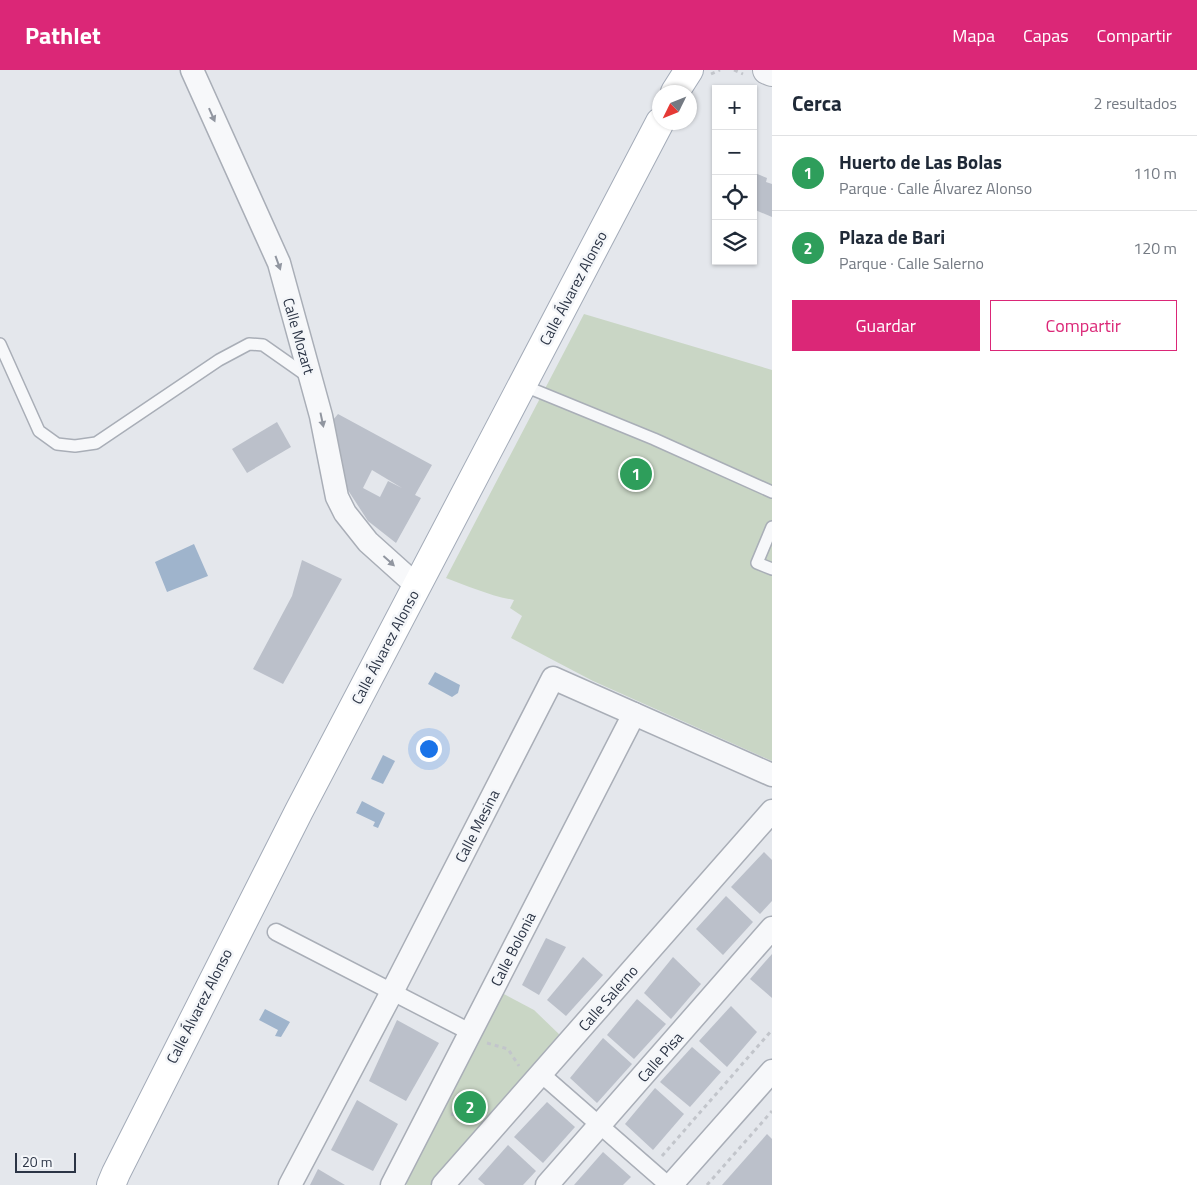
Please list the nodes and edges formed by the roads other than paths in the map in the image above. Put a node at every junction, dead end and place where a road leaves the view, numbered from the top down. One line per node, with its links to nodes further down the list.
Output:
1 (192, 70): 6 (street, Calle Mozart, one-way to 6)
2 (767, 70): 3 (street)
3 (772, 72)
4 (656, 130): 7 (main road, Calle Álvarez Alonso)
5 (0, 344): 6 (lane)
6 (311, 379): 11 (street, Calle Mozart, one-way to 11)
7 (522, 385): 8 (lane); 11 (main road, Calle Álvarez Alonso)
8 (772, 492)
9 (772, 527): 10 (lane)
10 (772, 569)
11 (417, 586): 22 (main road, Calle Álvarez Alonso)
12 (634, 714): 13 (street, Calle Mesina); 17 (street, Calle Mesina); 18 (street, Calle Bolonia)
13 (772, 776)
14 (772, 811): 19 (street, Calle Salerno)
15 (772, 928): 21 (street, Calle Pisa)
16 (276, 932): 17 (street)
17 (392, 992): 18 (street); 23 (street, Calle Mesina)
18 (470, 1032): 24 (street, Calle Bolonia)
19 (541, 1074): 21 (street); 25 (street, Calle Salerno)
20 (769, 1080): 27 (street)
21 (600, 1125): 26 (street, Calle Pisa); 27 (street)
22 (112, 1181)
23 (290, 1185)
24 (392, 1185)
25 (444, 1185)
26 (547, 1185)
27 (670, 1185)

